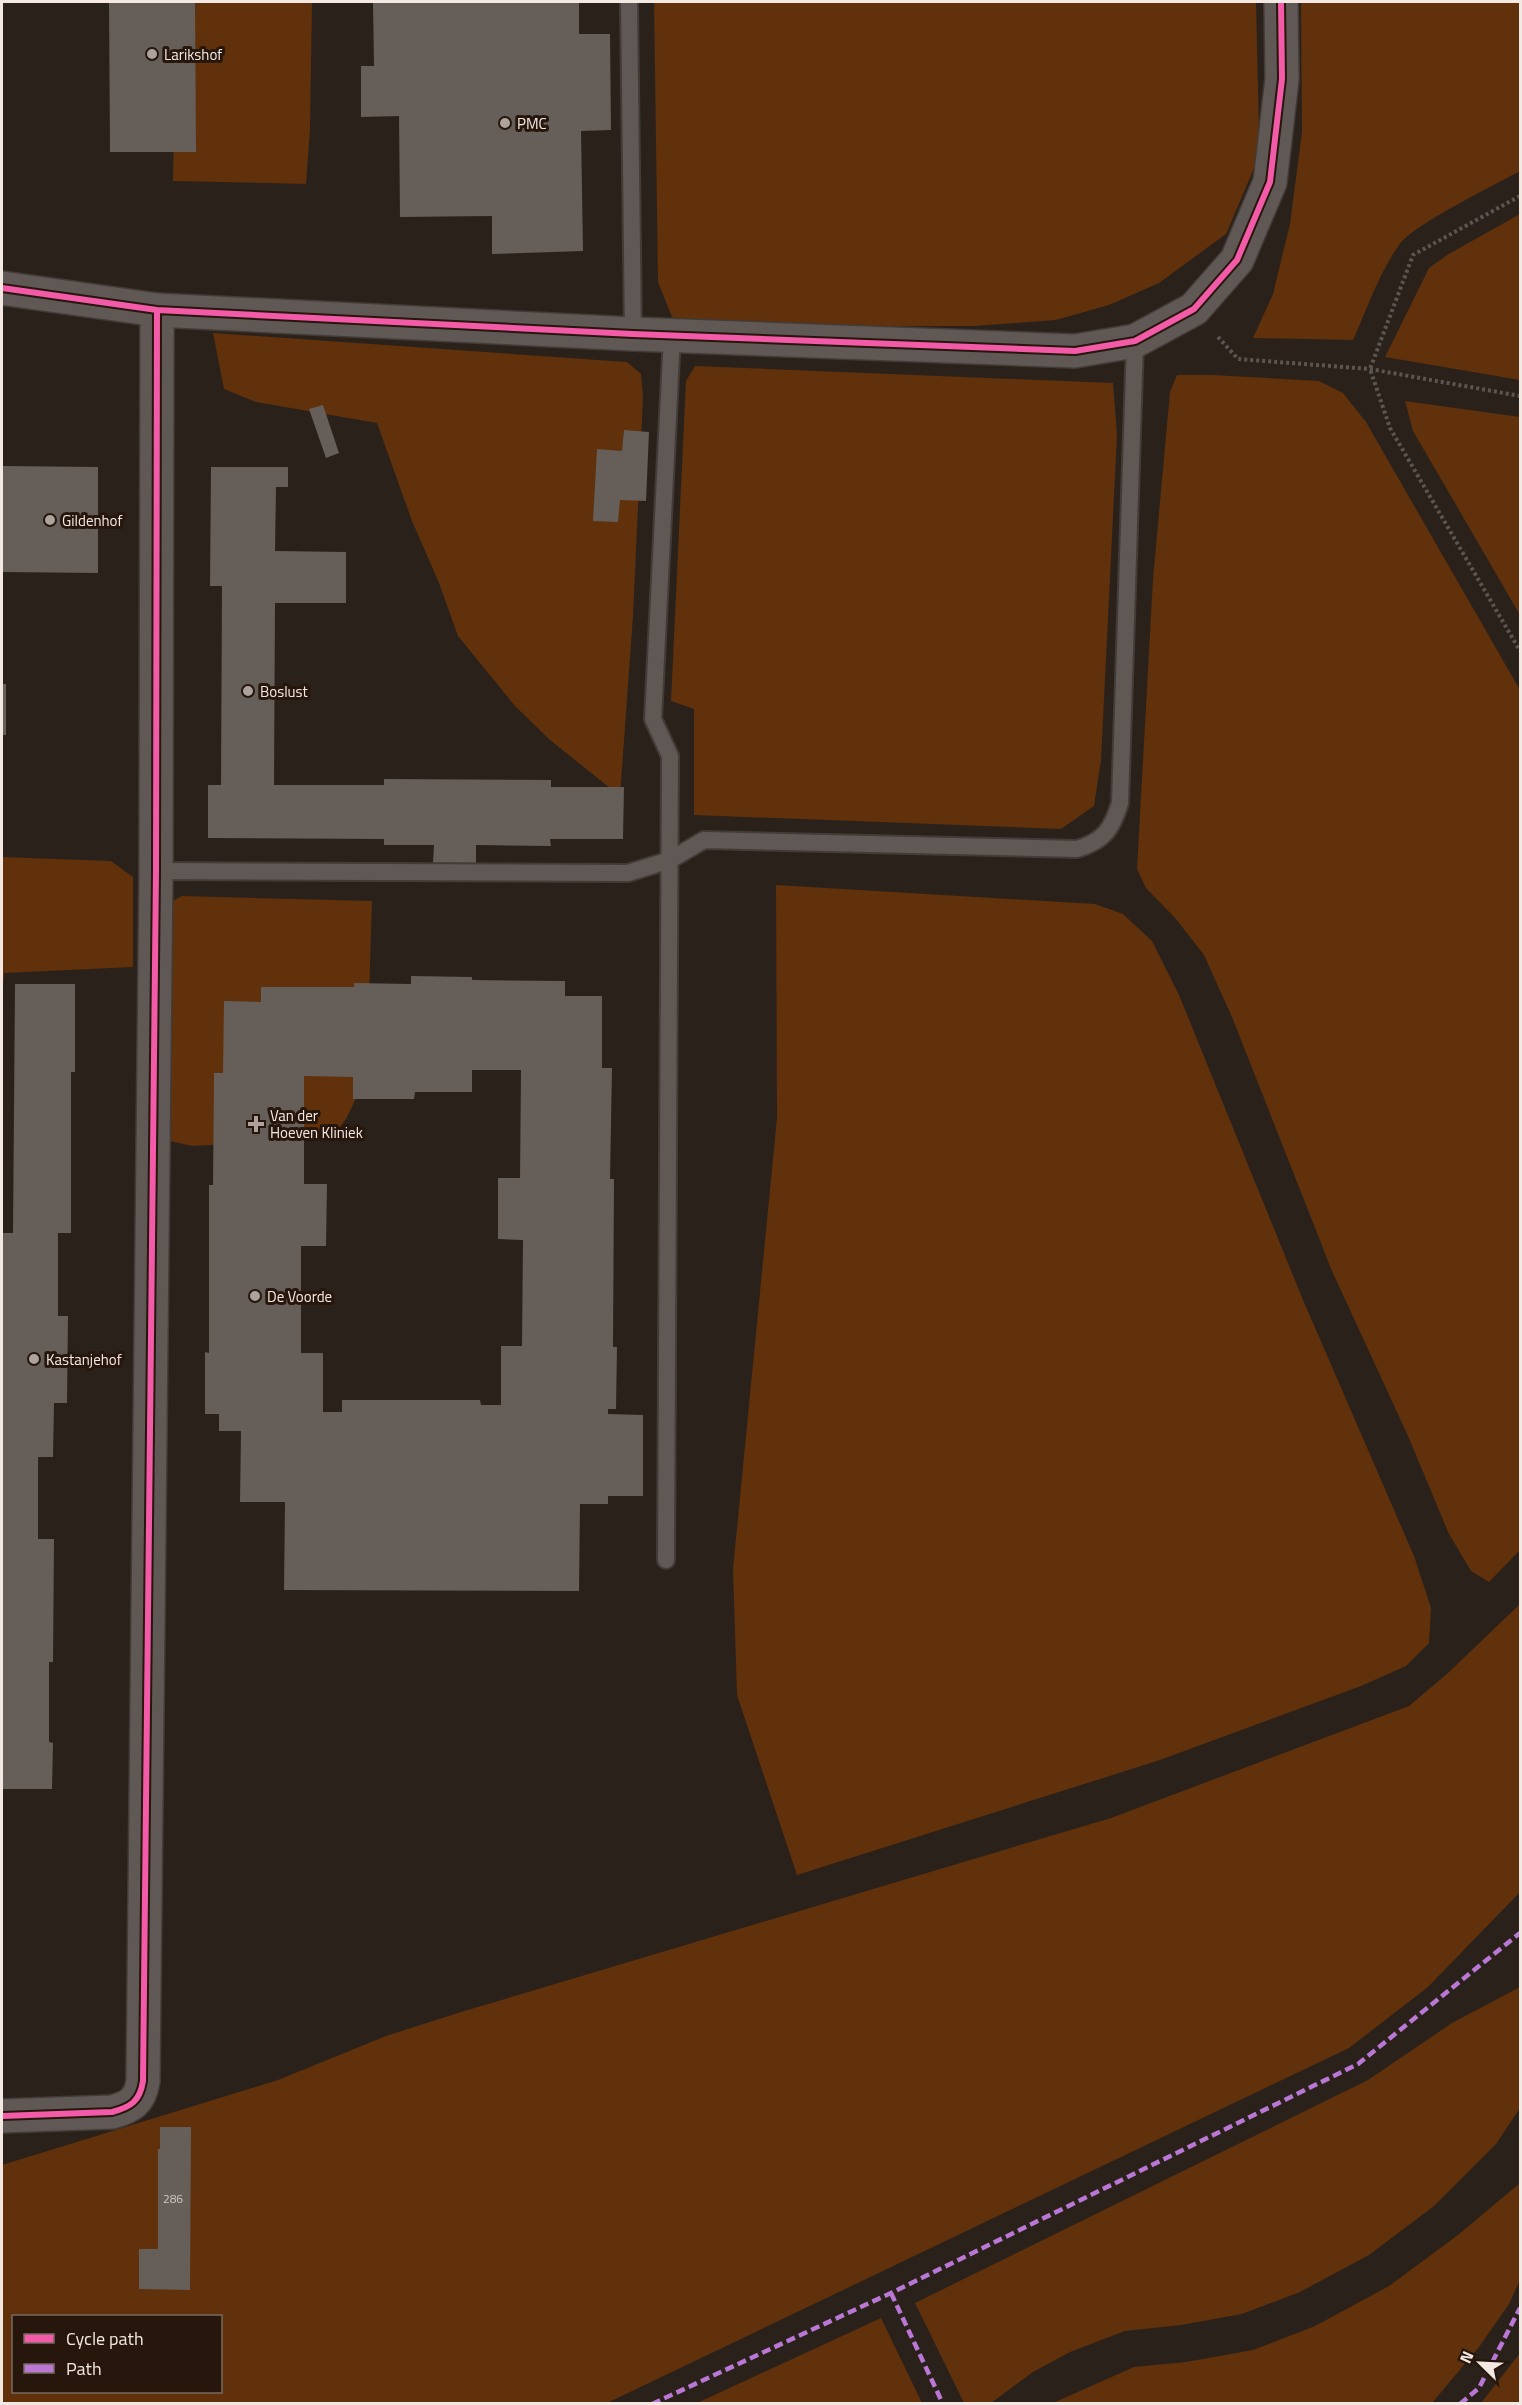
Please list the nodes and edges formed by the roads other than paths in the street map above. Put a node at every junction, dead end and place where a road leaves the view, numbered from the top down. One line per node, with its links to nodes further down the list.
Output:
1 (629, 2): 5 (lane)
2 (1281, 2): 7 (street)
3 (2, 288): 4 (street)
4 (157, 310): 5 (street); 9 (street)
5 (633, 334): 6 (street)
6 (672, 335): 7 (street); 8 (lane)
7 (1135, 341): 8 (lane)
8 (670, 860): 9 (lane); 10 (lane)
9 (156, 871): 11 (street)
10 (666, 1560)
11 (2, 2116)

